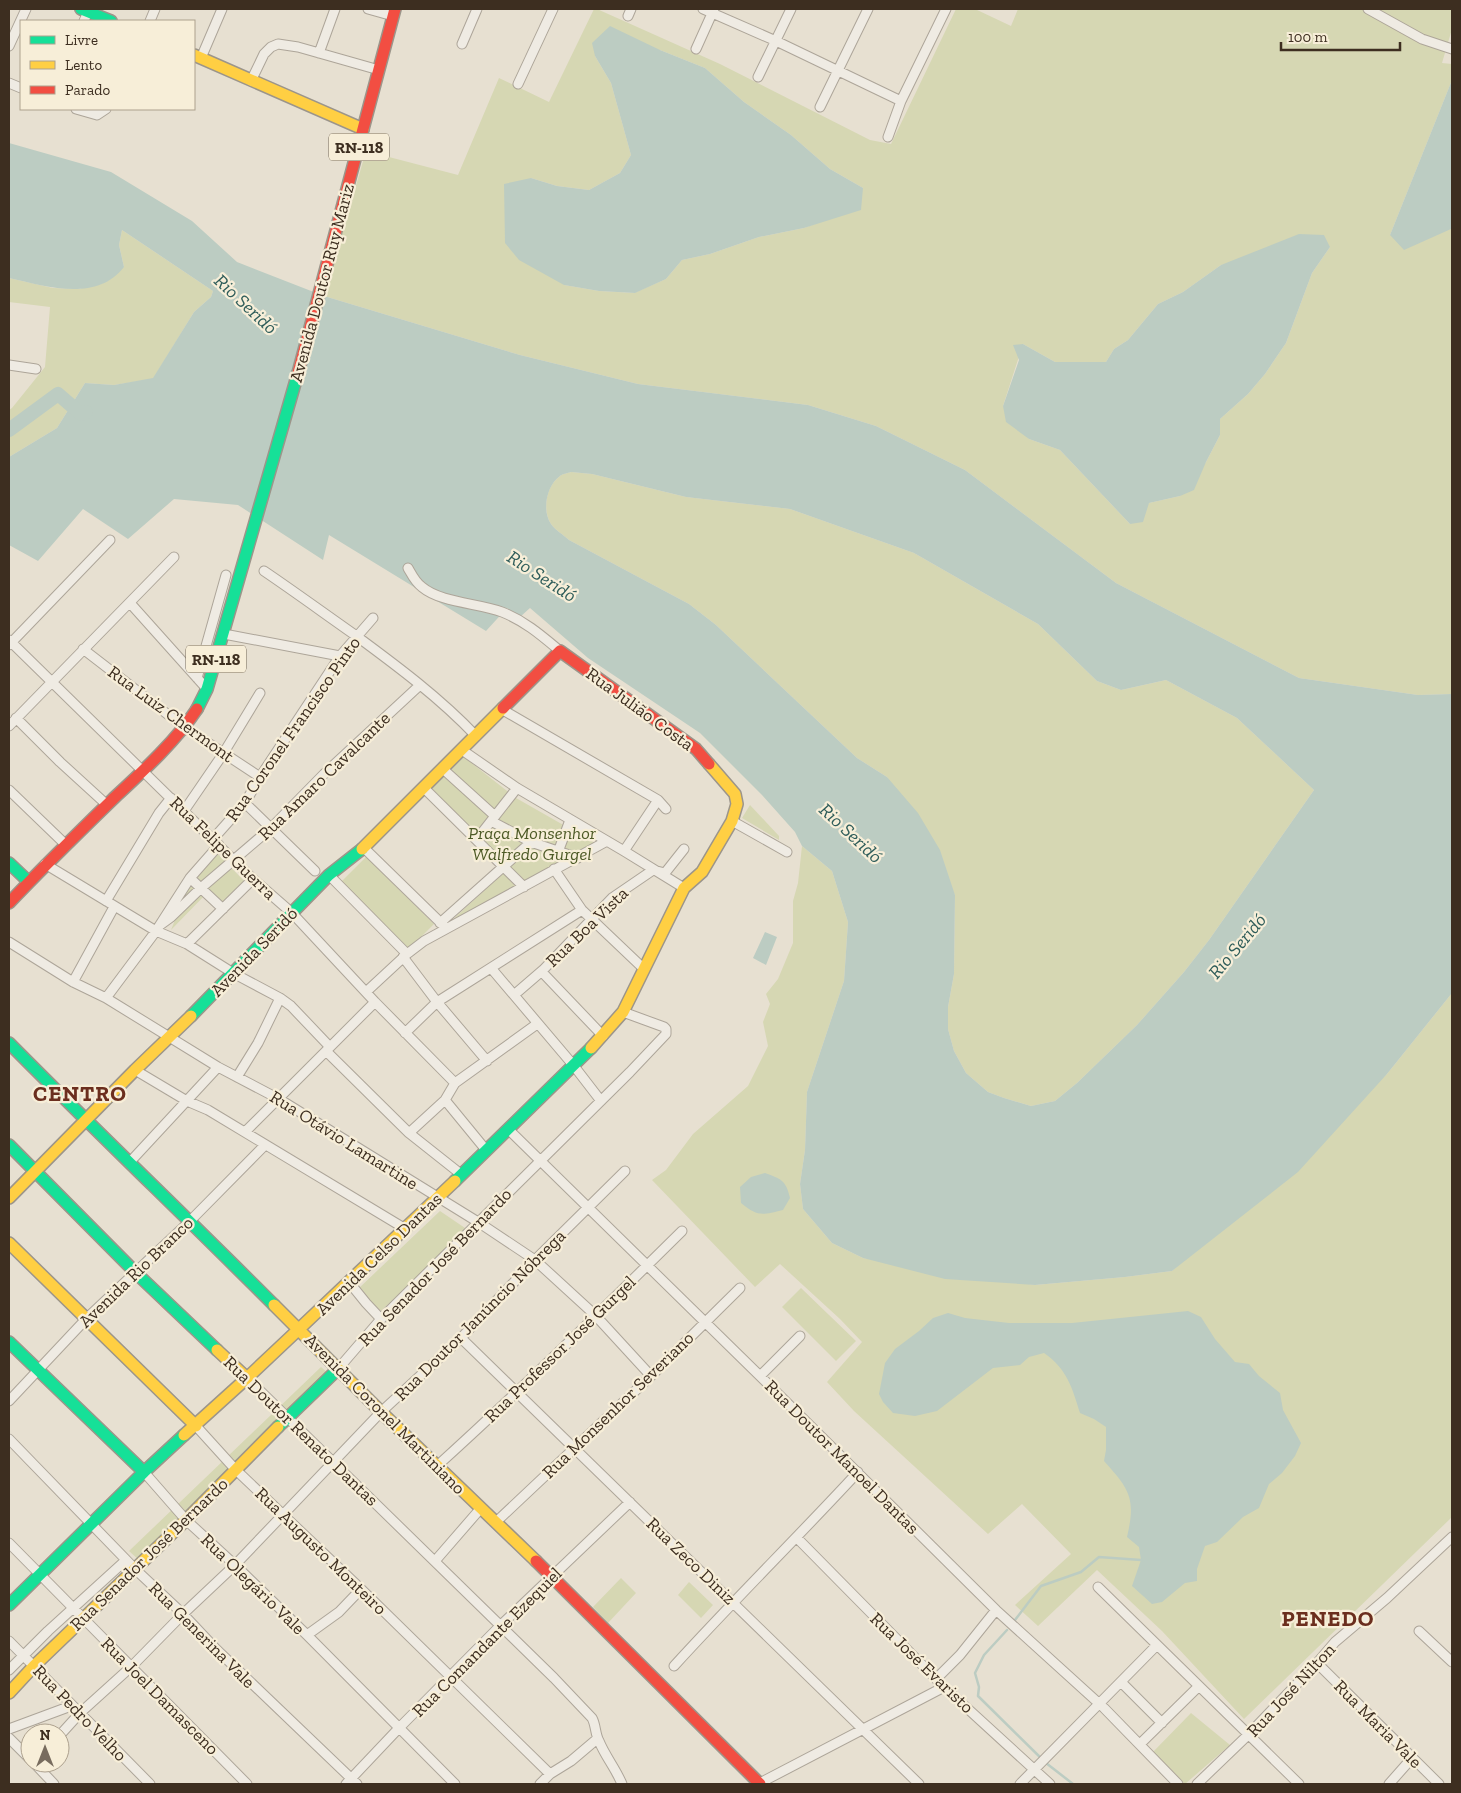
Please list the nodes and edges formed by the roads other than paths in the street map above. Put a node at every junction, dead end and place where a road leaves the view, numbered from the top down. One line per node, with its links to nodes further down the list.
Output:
1 (222, 9): 22 (street)
2 (335, 9): 21 (street)
3 (368, 9): 12 (street)
4 (477, 9): 17 (street)
5 (553, 9): 27 (street)
6 (703, 9): 11 (street)
7 (791, 9): 16 (street)
8 (868, 9): 24 (street)
9 (946, 9): 28 (street)
10 (1368, 9): 20 (street)
11 (713, 11): 16 (street); 19 (street)
12 (394, 12): 23 (main road, Avenida Doutor Ruy Mariz / RN-118)
13 (86, 13): 14 (main road)
14 (108, 20)
15 (20, 22): 18 (street)
16 (776, 41): 24 (street); 25 (street)
17 (462, 44)
18 (9, 46)
19 (696, 49)
20 (1452, 49)
21 (319, 53): 23 (street); 26 (street)
22 (198, 57): 26 (main road)
23 (379, 70): 32 (main road, Avenida Doutor Ruy Mariz / RN-118)
24 (838, 70): 28 (street); 29 (street)
25 (758, 76)
26 (251, 81): 32 (main road)
27 (518, 84)
28 (901, 100): 33 (street)
29 (820, 107)
30 (80, 110): 31 (street)
31 (104, 110)
32 (364, 129): 43 (main road, Avenida Doutor Ruy Mariz / RN-118)
33 (888, 138)
34 (9, 365): 35 (street)
35 (36, 369)
36 (110, 540): 45 (street)
37 (174, 557): 41 (street)
38 (408, 568): 47 (street)
39 (264, 571): 44 (street)
40 (226, 575): 49 (street)
41 (130, 603): 46 (street); 49 (street)
42 (373, 618): 44 (street, Rua Coronel Francisco Pinto)
43 (224, 634): 48 (street); 52 (main road, RN-118)
44 (357, 637): 48 (street, Rua Coronel Francisco Pinto); 51 (street)
45 (10, 642): 50 (street, Rua Felipe Guerra)
46 (83, 650): 50 (street); 57 (street, Rua Luiz Chermont)
47 (560, 652): 54 (main road, Avenida Seridó); 75 (main road, Rua Julião Costa)
48 (340, 656): 63 (street, Rua Coronel Francisco Pinto)
49 (197, 678): 52 (street)
50 (51, 681): 55 (street); 62 (street, Rua Felipe Guerra)
51 (420, 685): 58 (street); 76 (street, Rua Amaro Cavalcante)
52 (207, 688): 57 (main road, RN-118)
53 (260, 693): 60 (street)
54 (504, 711): 58 (main road, Avenida Seridó); 68 (street)
55 (16, 718): 56 (street); 70 (street)
56 (9, 726)
57 (184, 727): 60 (street, Rua Luiz Chermont); 62 (main road, RN-118)
58 (476, 736): 59 (main road, Avenida Seridó)
59 (462, 750): 61 (main road, Avenida Seridó); 65 (street)
60 (223, 754): 63 (street, Rua Luiz Chermont); 72 (street)
61 (443, 770): 64 (main road, Avenida Seridó); 73 (street)
62 (142, 772): 67 (street, Rua Felipe Guerra); 70 (main road, RN-118)
63 (260, 777): 69 (street, Rua Coronel Francisco Pinto)
64 (424, 788): 77 (street); 82 (main road, Avenida Seridó)
65 (517, 788): 73 (street); 74 (street)
66 (9, 790): 81 (street)
67 (171, 798): 72 (street, Rua Felipe Guerra); 102 (street)
68 (658, 800): 71 (street); 84 (street)
69 (244, 803): 76 (street); 79 (street, Rua Coronel Francisco Pinto)
70 (106, 804): 81 (main road, RN-118)
71 (666, 809)
72 (184, 810): 79 (street, Rua Felipe Guerra)
73 (493, 818): 77 (street); 80 (street)
74 (570, 820): 78 (street); 85 (street)
75 (732, 821): 86 (street); 101 (main road)
76 (271, 828): 88 (street, Rua Amaro Cavalcante); 94 (street)
77 (477, 839): 91 (street)
78 (607, 841): 84 (street); 87 (street)
79 (216, 842): 88 (street, Rua Felipe Guerra); 96 (street, Rua Coronel Francisco Pinto)
80 (531, 842): 85 (street); 91 (street)
81 (65, 844): 90 (main road, RN-118)
82 (364, 848): 95 (main road, Avenida Seridó); 109 (street)
83 (684, 849): 93 (street, Rua Boa Vista)
84 (624, 851): 93 (street)
85 (558, 852): 87 (street)
86 (787, 852)
87 (578, 858): 92 (street)
88 (234, 860): 97 (street, Rua Felipe Guerra); 100 (street, Rua Amaro Cavalcante)
89 (9, 863): 98 (main road)
90 (45, 864): 98 (main road, RN-118); 102 (street)
91 (503, 867): 99 (street); 109 (street)
92 (554, 869): 99 (street); 106 (street)
93 (653, 870): 101 (street); 108 (street, Rua Boa Vista)
94 (315, 871)
95 (329, 875): 107 (main road, Avenida Seridó); 113 (street)
96 (190, 878): 100 (street); 110 (street, Rua Coronel Francisco Pinto)
97 (253, 879): 105 (street); 107 (street, Rua Felipe Guerra)
98 (28, 881): 103 (main road, RN-118)
99 (524, 887): 109 (street)
100 (201, 888): 105 (street); 110 (street, Rua Amaro Cavalcante)
101 (684, 888): 115 (main road, Avenida Celso Dantas)
102 (106, 901): 104 (street)
103 (9, 903)
104 (114, 907): 110 (street); 118 (street)
105 (223, 909): 112 (street)
106 (582, 910): 108 (street); 114 (street)
107 (292, 913): 117 (main road, Avenida Seridó); 119 (street, Rua Felipe Guerra)
108 (592, 919): 115 (street); 116 (street, Rua Boa Vista)
109 (444, 926): 113 (street)
110 (158, 928): 112 (street); 121 (street)
111 (9, 942): 118 (street, Rua Otávio Lamartine)
112 (187, 944): 117 (street)
113 (405, 955): 119 (street); 124 (street)
114 (491, 968): 120 (street); 124 (street)
115 (644, 969): 125 (main road, Avenida Celso Dantas)
116 (542, 972): 120 (street, Rua Boa Vista); 128 (street)
117 (233, 973): 122 (street); 129 (main road, Avenida Seridó)
118 (73, 982): 121 (street, Rua Otávio Lamartine)
119 (366, 992): 123 (street, Rua Felipe Guerra)
120 (514, 995): 126 (street)
121 (106, 998): 129 (street, Rua Otávio Lamartine)
122 (280, 998): 131 (street); 136 (street)
123 (375, 1002): 127 (street, Rua Felipe Guerra); 131 (street)
124 (437, 1002): 127 (street); 132 (street)
125 (623, 1012): 128 (main road, Avenida Celso Dantas); 141 (street, Rua Senador José Bernardo)
126 (537, 1024): 132 (street); 133 (street)
127 (404, 1033): 137 (street, Rua Felipe Guerra)
128 (603, 1036): 133 (main road, Avenida Celso Dantas)
129 (170, 1038): 134 (street, Rua Otávio Lamartine); 135 (main road, Avenida Seridó)
130 (9, 1043): 142 (main road, Avenida Coronel Martiniano)
131 (328, 1049): 138 (street); 145 (street)
132 (487, 1061): 137 (street)
133 (574, 1066): 141 (street); 143 (main road, Avenida Celso Dantas)
134 (218, 1067): 136 (street, Rua Otávio Lamartine); 140 (street)
135 (136, 1070): 140 (street); 142 (main road, Avenida Seridó)
136 (237, 1077): 138 (street, Rua Otávio Lamartine)
137 (454, 1083): 139 (street)
138 (280, 1099): 144 (street); 154 (street, Rua Otávio Lamartine)
139 (446, 1100): 145 (street); 148 (street)
140 (187, 1101): 144 (street); 150 (street)
141 (601, 1101): 149 (street, Rua Senador José Bernardo)
142 (87, 1120): 150 (main road, Avenida Coronel Martiniano); 151 (main road, Avenida Seridó)
143 (508, 1129): 148 (main road, Avenida Celso Dantas); 149 (street, Rua Doutor Manoel Dantas)
144 (245, 1132): 147 (street)
145 (409, 1133): 153 (street)
146 (9, 1145): 151 (main road, Rua Doutor Renato Dantas)
147 (265, 1145): 157 (street, Avenida Rio Branco); 159 (street)
148 (486, 1150): 153 (main road, Avenida Celso Dantas)
149 (540, 1161): 156 (street, Rua Doutor Manoel Dantas); 158 (street, Rua Senador José Bernardo)
150 (129, 1162): 157 (main road, Avenida Coronel Martiniano)
151 (34, 1171): 155 (main road, Avenida Seridó); 164 (main road, Rua Doutor Renato Dantas)
152 (625, 1171): 156 (street, Rua Doutor Janúncio Nóbrega)
153 (462, 1175): 154 (main road, Avenida Celso Dantas)
154 (438, 1197): 158 (street, Rua Otávio Lamartine); 159 (main road, Avenida Celso Dantas)
155 (9, 1198)
156 (588, 1207): 162 (street, Rua Doutor Janúncio Nóbrega); 163 (street, Rua Doutor Manoel Dantas)
157 (190, 1221): 164 (street, Avenida Rio Branco); 171 (main road, Avenida Coronel Martiniano)
158 (478, 1222): 162 (street, Rua Otávio Lamartine); 169 (street, Rua Senador José Bernardo)
159 (404, 1228): 165 (main road, Avenida Celso Dantas)
160 (682, 1231): 163 (street, Rua Professor José Gurgel)
161 (9, 1243): 168 (main road, Rua Augusto Monteiro)
162 (535, 1260): 167 (street, Rua Otávio Lamartine); 173 (street, Rua Doutor Janúncio Nóbrega)
163 (648, 1266): 167 (street, Rua Professor José Gurgel); 170 (street, Rua Doutor Manoel Dantas)
164 (136, 1273): 168 (street, Avenida Rio Branco); 179 (main road, Rua Doutor Renato Dantas)
165 (349, 1282): 169 (street); 171 (main road, Avenida Celso Dantas)
166 (740, 1288): 170 (street, Rua Monsenhor Severiano)
167 (595, 1315): 177 (street, Rua Otávio Lamartine); 180 (street, Rua Professor José Gurgel)
168 (87, 1318): 175 (street, Avenida Rio Branco); 184 (main road, Rua Augusto Monteiro)
169 (381, 1318): 176 (street, Rua Senador José Bernardo)
170 (705, 1322): 177 (street, Rua Monsenhor Severiano); 178 (street, Rua Doutor Manoel Dantas)
171 (299, 1329): 176 (main road, Avenida Coronel Martiniano); 179 (main road, Avenida Celso Dantas)
172 (800, 1336): 178 (street)
173 (461, 1338): 180 (street, Rua Zeco Diniz); 182 (street, Rua Doutor Janúncio Nóbrega)
174 (9, 1342): 175 (main road, Rua Olegário Vale)
175 (37, 1369): 181 (street, Avenida Rio Branco); 190 (main road, Rua Olegário Vale)
176 (338, 1369): 182 (main road, Avenida Coronel Martiniano); 183 (main road, Rua Senador José Bernardo)
177 (651, 1376): 186 (street, Rua Monsenhor Severiano)
178 (760, 1376): 191 (street, Rua Doutor Manoel Dantas)
179 (247, 1378): 183 (street, Rua Doutor Renato Dantas); 184 (main road, Avenida Celso Dantas)
180 (518, 1392): 186 (street, Rua Zeco Diniz); 188 (street, Rua Professor José Gurgel)
181 (9, 1401)
182 (381, 1412): 187 (street, Rua Doutor Janúncio Nóbrega); 188 (main road, Avenida Coronel Martiniano)
183 (288, 1418): 187 (street, Rua Doutor Renato Dantas); 189 (main road, Rua Senador José Bernardo)
184 (196, 1426): 189 (street, Rua Augusto Monteiro); 190 (main road, Avenida Celso Dantas)
185 (9, 1439): 197 (street, Rua Generina Vale)
186 (575, 1447): 192 (street, Rua Zeco Diniz); 196 (street, Rua Monsenhor Severiano)
187 (334, 1463): 194 (street, Rua Doutor Janúncio Nóbrega); 202 (street, Rua Doutor Renato Dantas)
188 (437, 1466): 193 (main road, Avenida Coronel Martiniano)
189 (235, 1469): 194 (street, Rua Augusto Monteiro); 195 (main road, Rua Senador José Bernardo)
190 (144, 1472): 195 (street, Rua Olegário Vale); 197 (main road, Avenida Celso Dantas)
191 (858, 1472): 199 (street); 214 (street, Rua Doutor Manoel Dantas)
192 (630, 1502): 206 (street, Rua Comandante Ezequiel); 211 (street, Rua Zeco Diniz)
193 (481, 1508): 196 (main road, Avenida Coronel Martiniano); 202 (street)
194 (283, 1515): 203 (street, Rua Doutor Janúncio Nóbrega); 209 (street, Rua Augusto Monteiro)
195 (186, 1520): 203 (street, Rua Olegário Vale); 204 (main road, Rua Senador José Bernardo)
196 (496, 1522): 206 (main road, Avenida Coronel Martiniano)
197 (91, 1524): 201 (street, Rua Generina Vale); 205 (main road, Avenida Celso Dantas)
198 (1452, 1537): 226 (street, Rua José Nilton)
199 (797, 1538): 211 (street); 232 (street, Rua José Evaristo)
200 (9, 1543): 205 (street, Rua Joel Damasceno)
201 (126, 1560): 204 (street, Rua Generina Vale); 207 (street, Rua Senador José Bernardo)
202 (435, 1561): 217 (street, Rua Doutor Renato Dantas)
203 (235, 1565): 215 (street, Rua Doutor Janúncio Nóbrega); 220 (street, Rua Olegário Vale)
204 (135, 1569): 210 (main road, Rua Senador José Bernardo); 215 (street, Rua Generina Vale)
205 (39, 1574): 212 (main road, Avenida Celso Dantas); 213 (street, Rua Joel Damasceno)
206 (552, 1577): 217 (street, Rua Comandante Ezequiel); 262 (main road, Avenida Coronel Martiniano)
207 (99, 1586): 210 (street); 213 (street, Rua Senador José Bernardo)
208 (1098, 1587): 223 (street)
209 (361, 1589): 220 (street); 231 (street, Rua Augusto Monteiro)
210 (108, 1594): 216 (main road, Rua Senador José Bernardo)
211 (733, 1602): 229 (street); 243 (street, Rua Zeco Diniz)
212 (9, 1605)
213 (72, 1608): 216 (street, Rua Joel Damasceno); 218 (street, Rua Senador José Bernardo)
214 (996, 1610): 232 (street); 237 (street, Rua Doutor Manoel Dantas)
215 (183, 1614): 228 (street, Rua Doutor Janúncio Nóbrega); 254 (street, Rua Generina Vale)
216 (83, 1619): 222 (main road, Rua Senador José Bernardo); 228 (street, Rua Joel Damasceno)
217 (500, 1626): 231 (street, Rua Comandante Ezequiel); 247 (street, Rua Doutor Renato Dantas)
218 (48, 1631): 222 (street); 224 (street, Rua Senador José Bernardo)
219 (1419, 1631): 225 (street)
220 (307, 1635): 242 (street, Rua Olegário Vale)
221 (9, 1641): 224 (street, Rua Pedro Velho)
222 (58, 1643): 227 (main road, Rua Senador José Bernardo)
223 (1157, 1645): 233 (street); 234 (street)
224 (23, 1655): 227 (street, Rua Pedro Velho); 230 (street, Rua Senador José Bernardo)
225 (1452, 1662)
226 (1317, 1663): 245 (street, Rua José Nilton); 250 (street, Rua Maria Vale)
227 (34, 1666): 236 (main road, Rua Senador José Bernardo); 238 (street, Rua Pedro Velho)
228 (132, 1666): 239 (street, Rua Doutor Janúncio Nóbrega); 258 (street, Rua Joel Damasceno)
229 (674, 1666)
230 (9, 1670)
231 (451, 1676): 242 (street, Rua Comandante Ezequiel); 253 (street, Rua Augusto Monteiro)
232 (936, 1679): 235 (street, Rua José Evaristo)
233 (1121, 1682): 237 (street); 240 (street)
234 (1199, 1686): 240 (street); 245 (street)
235 (944, 1687): 243 (street); 251 (street, Rua José Evaristo)
236 (10, 1689)
237 (1100, 1704): 248 (street, Rua Doutor Manoel Dantas); 251 (street)
238 (71, 1706): 239 (street, Rua Pedro Velho); 244 (street)
239 (80, 1714): 241 (street, Rua Doutor Janúncio Nóbrega); 257 (street, Rua Pedro Velho)
240 (1162, 1723): 248 (street)
241 (70, 1724)
242 (399, 1728): 254 (street, Rua Comandante Ezequiel); 259 (street, Rua Olegário Vale)
243 (863, 1728): 262 (street); 263 (street, Rua Zeco Diniz)
244 (9, 1729)
245 (1248, 1735): 267 (street, Rua José Nilton); 268 (street)
246 (9, 1738): 249 (street)
247 (597, 1739): 253 (street); 261 (street)
248 (1140, 1744): 266 (street, Rua Doutor Manoel Dantas)
249 (20, 1749)
250 (1412, 1758): 269 (street); 270 (street, Rua Maria Vale)
251 (1036, 1767): 264 (street); 265 (street, Rua José Evaristo)
252 (44, 1774): 255 (street); 256 (street)
253 (550, 1774): 260 (street)
254 (352, 1782)
255 (42, 1784)
256 (54, 1784)
257 (150, 1784)
258 (247, 1784)
259 (455, 1784)
260 (540, 1784)
261 (622, 1784)
262 (759, 1784)
263 (919, 1784)
264 (1020, 1784)
265 (1050, 1784)
266 (1178, 1784)
267 (1197, 1784)
268 (1299, 1784)
269 (1389, 1784)
270 (1439, 1784)

